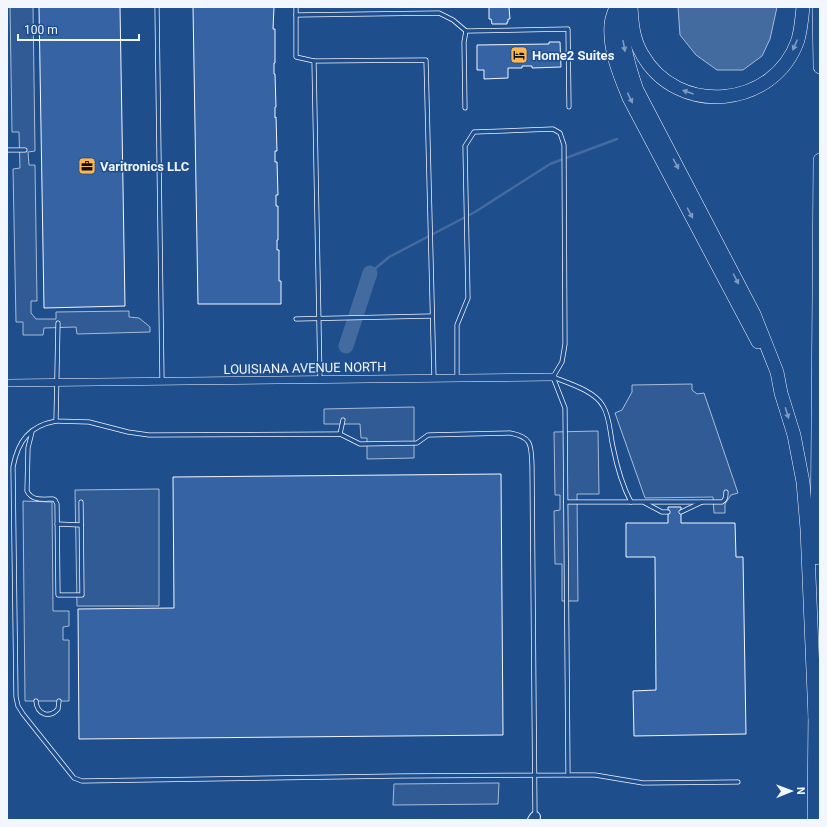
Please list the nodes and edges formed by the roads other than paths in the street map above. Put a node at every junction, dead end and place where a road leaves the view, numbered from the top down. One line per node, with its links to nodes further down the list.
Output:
1 (157, 7): 25 (lane)
2 (296, 7): 8 (lane)
3 (616, 7): 28 (highway, one-way to 28)
4 (620, 7): 28 (highway, one-way to 28)
5 (631, 7): 6 (highway, one-way to 5)
6 (803, 7)
7 (819, 7): 11 (highway)
8 (296, 15): 9 (lane); 10 (lane)
9 (466, 30): 12 (lane); 13 (lane)
10 (314, 61): 17 (lane); 19 (lane)
11 (820, 67)
12 (569, 107)
13 (465, 108)
14 (7, 150): 15 (lane)
15 (24, 150)
16 (820, 160): 45 (highway)
17 (432, 316): 19 (lane); 22 (lane)
18 (296, 319): 19 (lane)
19 (318, 319): 24 (lane)
20 (58, 323): 26 (lane)
21 (553, 377): 23 (street, LOUISIANA AVENUE NORTH); 23 (lane); 35 (lane); 36 (lane)
22 (434, 378): 23 (street, LOUISIANA AVENUE NORTH); 24 (street, LOUISIANA AVENUE NORTH)
23 (457, 378)
24 (320, 379): 25 (street, LOUISIANA AVENUE NORTH)
25 (162, 381): 26 (street, LOUISIANA AVENUE NORTH)
26 (58, 382): 27 (street, LOUISIANA AVENUE NORTH); 30 (lane)
27 (7, 383)
28 (781, 392): 45 (highway, one-way to 45)
29 (343, 420): 32 (lane)
30 (56, 421): 31 (lane); 32 (lane)
31 (32, 431): 41 (lane); 46 (lane)
32 (340, 434): 46 (lane)
33 (726, 492): 38 (lane)
34 (81, 502): 42 (lane)
35 (566, 502): 36 (lane); 47 (lane)
36 (631, 502): 37 (lane)
37 (644, 502): 38 (lane); 39 (lane)
38 (703, 502): 40 (lane)
39 (668, 512)
40 (681, 512)
41 (57, 524): 42 (lane); 42 (lane)
42 (81, 525)
43 (36, 701): 44 (lane)
44 (59, 701)
45 (815, 718): 50 (highway)
46 (534, 775): 47 (lane); 49 (lane)
47 (568, 775): 48 (lane)
48 (738, 782)
49 (534, 819)
50 (814, 820)

